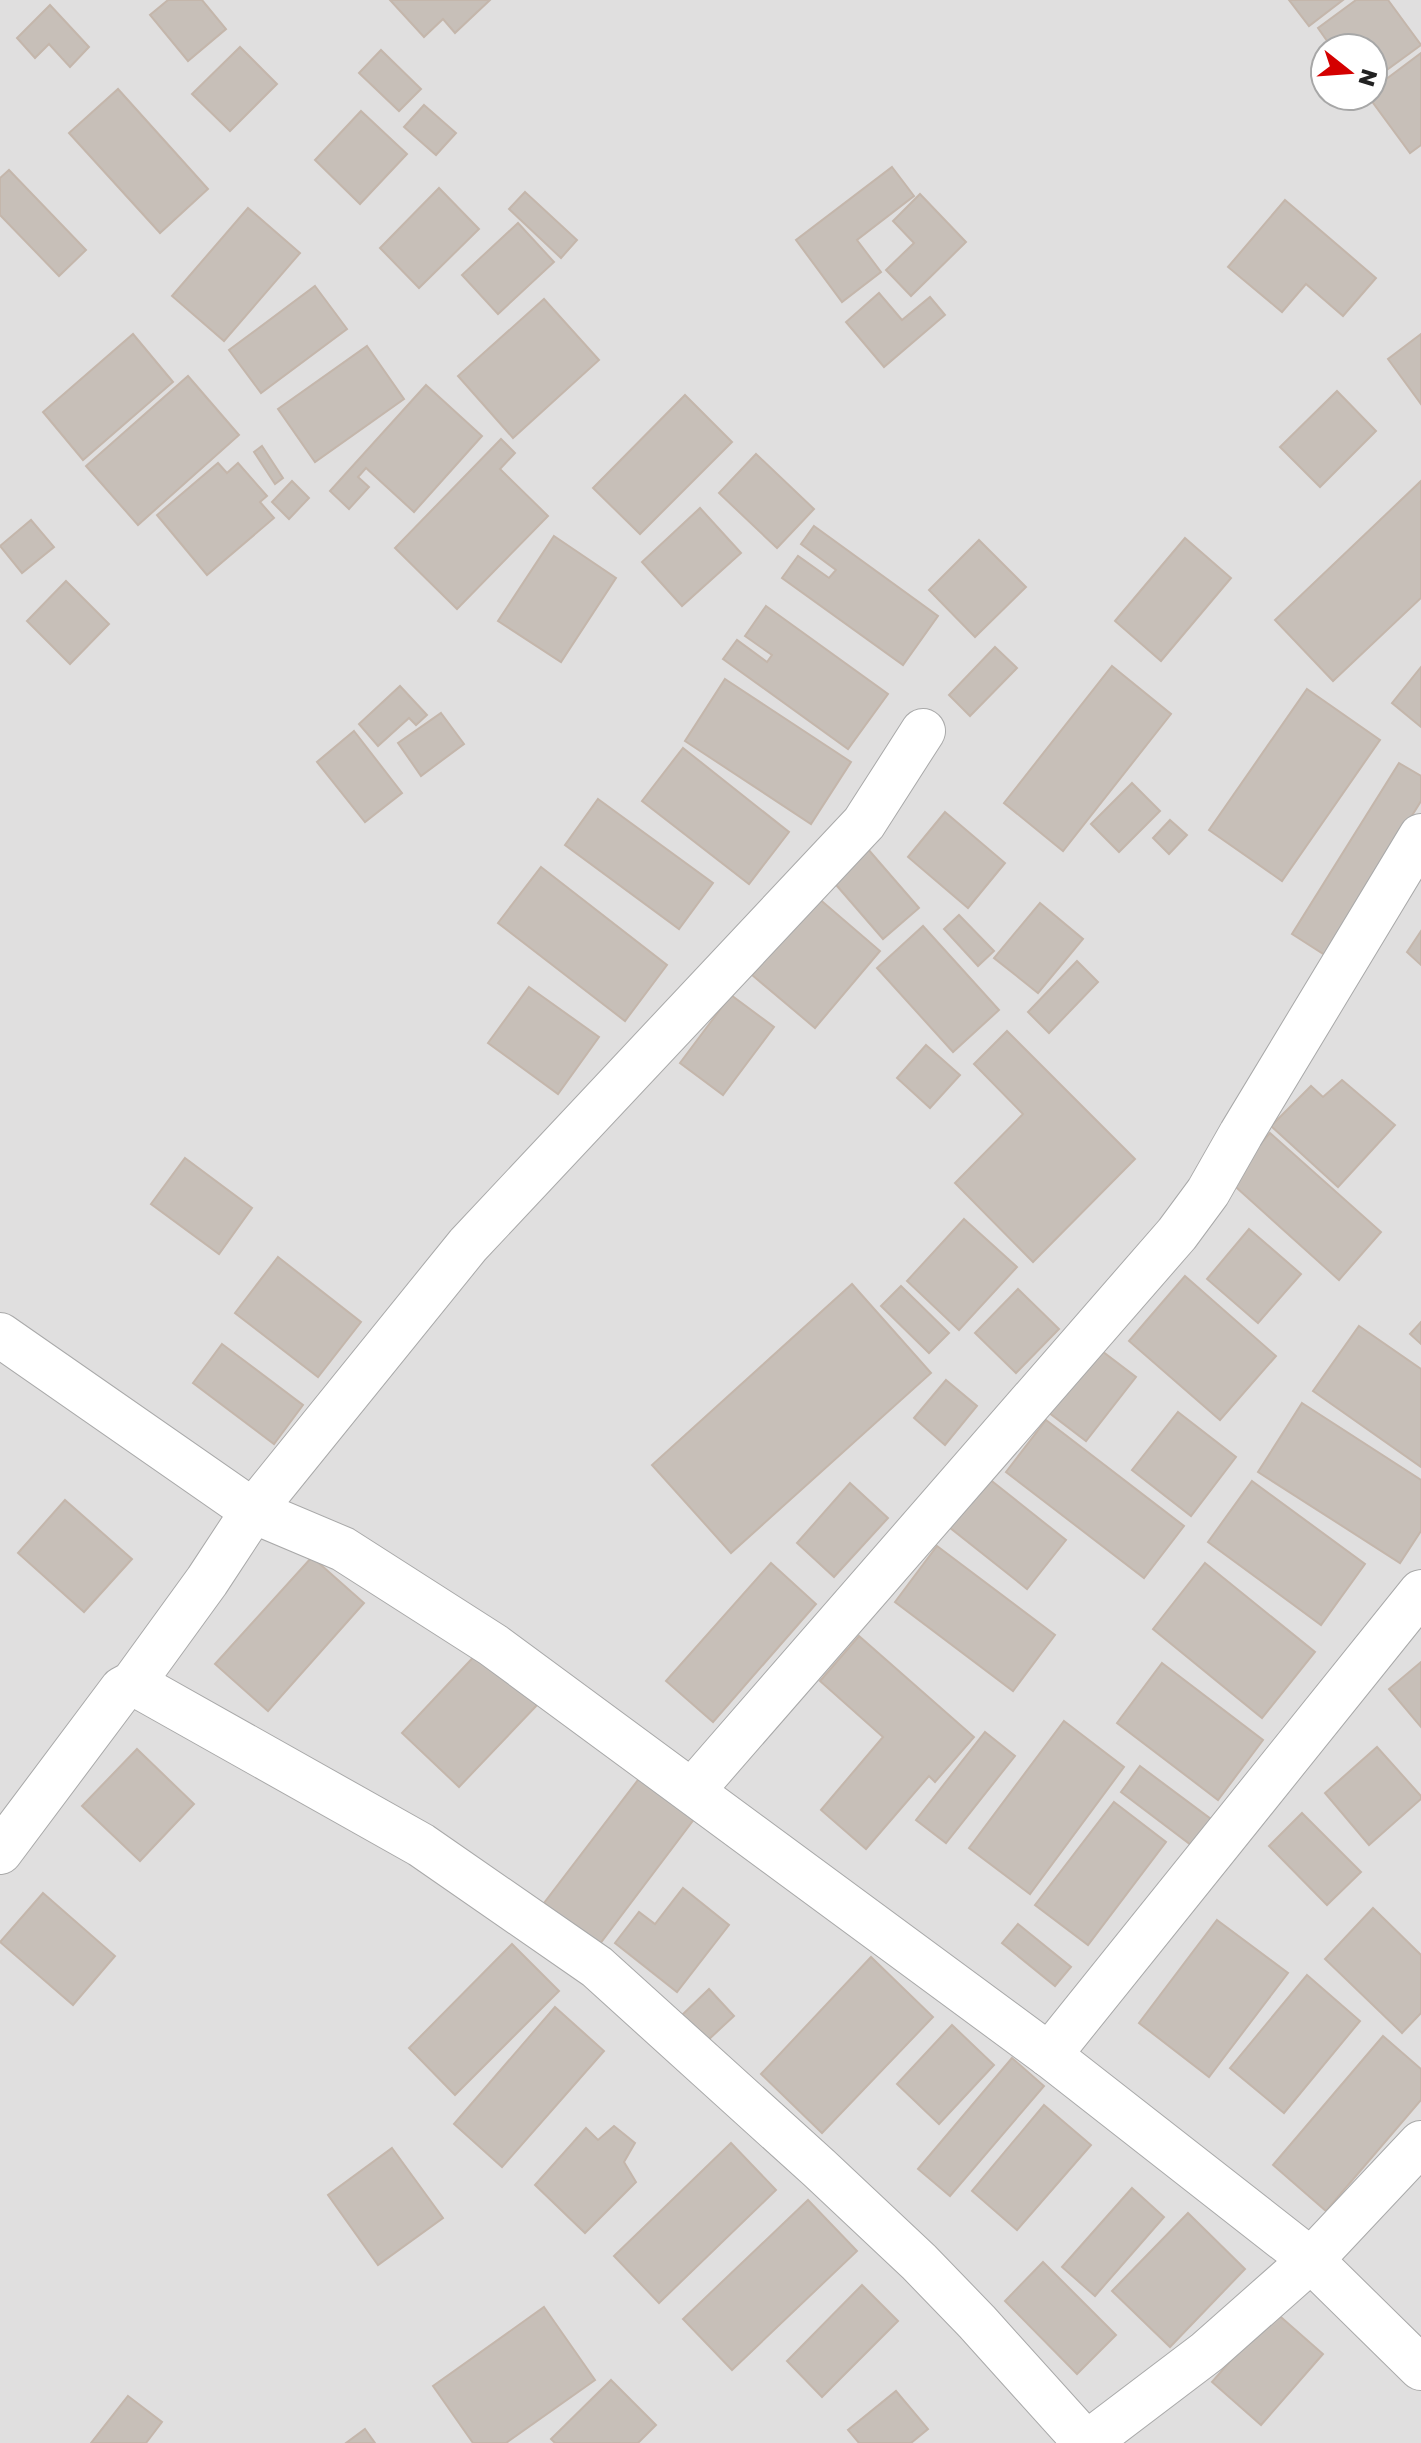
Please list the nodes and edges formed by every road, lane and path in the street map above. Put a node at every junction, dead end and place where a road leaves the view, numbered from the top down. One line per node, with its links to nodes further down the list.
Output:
1 (923, 731): 4 (street)
2 (1421, 836): 7 (street)
3 (0, 1335): 4 (street)
4 (253, 1511): 6 (street); 7 (street)
5 (1421, 1592): 9 (street)
6 (133, 1683): 8 (street); 13 (street)
7 (692, 1791): 9 (street)
8 (0, 1852)
9 (1049, 2055): 11 (street)
10 (1421, 2143): 11 (street)
11 (1311, 2260): 12 (street); 13 (street)
12 (1421, 2368)
13 (1086, 2443)

